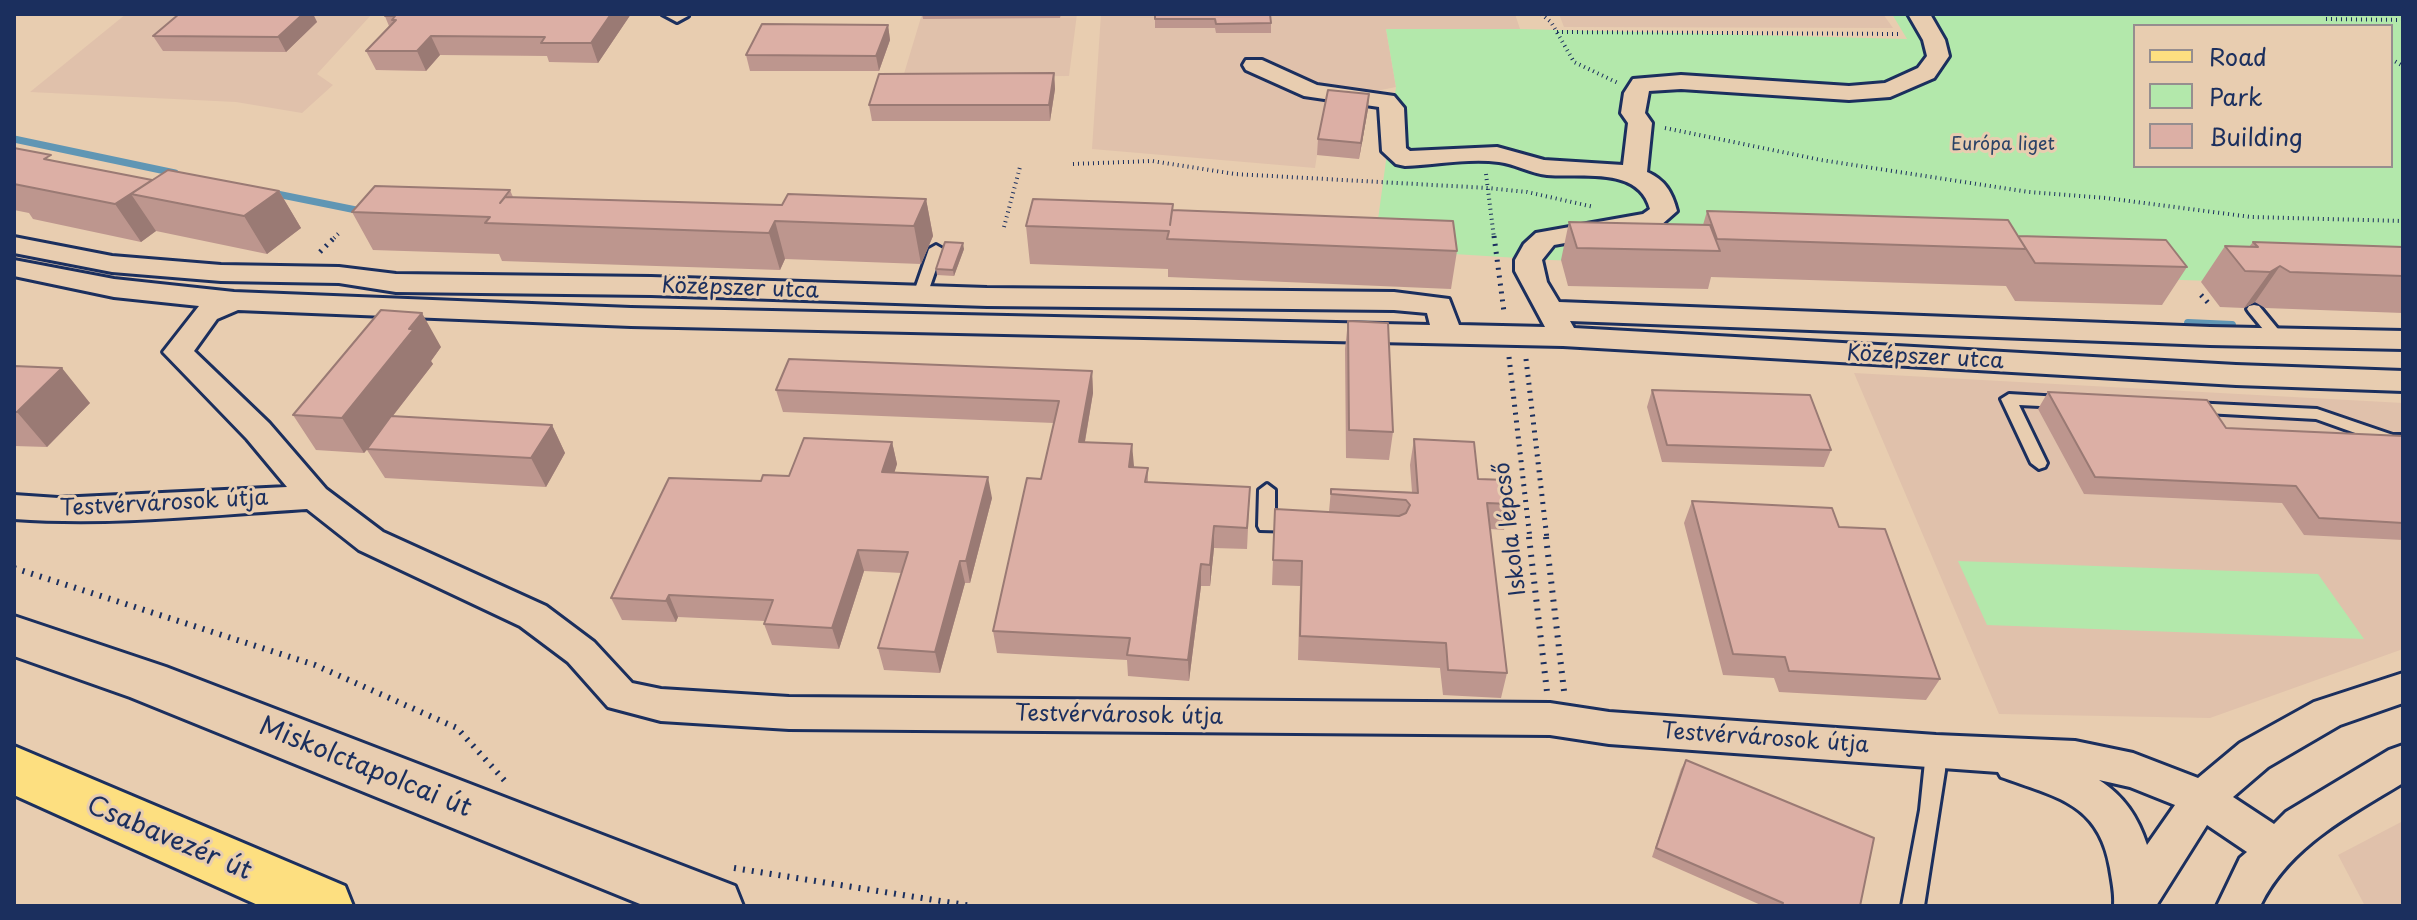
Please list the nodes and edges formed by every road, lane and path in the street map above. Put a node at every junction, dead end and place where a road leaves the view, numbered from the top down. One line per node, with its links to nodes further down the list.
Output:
1 (1541, 14): 5 (path)
2 (1919, 14): 8 (street)
3 (2326, 19): 4 (path)
4 (2403, 20)
5 (1557, 32): 6 (path); 8 (path)
6 (1899, 34)
7 (1254, 65): 12 (street)
8 (1636, 93): 9 (street)
9 (1640, 123): 12 (street); 15 (path)
10 (1073, 164): 13 (path)
11 (1020, 167): 16 (path)
12 (1634, 174): 14 (street)
13 (1488, 188): 14 (path); 29 (path)
14 (1651, 220): 28 (street)
15 (2403, 221)
16 (1004, 227)
17 (339, 233): 20 (path)
18 (14, 245): 22 (street, Középszer utca)
19 (936, 249): 23 (lane)
20 (314, 258)
21 (14, 268): 25 (street, Középszer utca)
22 (339, 275): 23 (street, Középszer utca); 26 (street)
23 (920, 295): 30 (street, Középszer utca)
24 (2201, 295): 27 (path)
25 (234, 301): 26 (street, Középszer utca); 42 (street, Testvérvárosok útja)
26 (318, 303): 30 (street, Középszer utca)
27 (2210, 305)
28 (1558, 324): 29 (street, Középszer utca); 31 (street, Középszer utca); 33 (street, Középszer utca)
29 (1511, 328): 30 (street, Középszer utca); 40 (path, Iskola lépcső); 48 (path)
30 (1447, 334)
31 (2210, 336): 32 (street, Középszer utca); 33 (street)
32 (2403, 340)
33 (2236, 375): 34 (street, Középszer utca)
34 (2403, 381)
35 (2071, 402): 38 (lane)
36 (2178, 408): 37 (lane)
37 (2403, 440)
38 (2039, 463)
39 (1516, 487): 40 (path)
40 (1524, 487): 48 (path, Iskola lépcső)
41 (1267, 490): 44 (lane)
42 (314, 497): 43 (street, Testvérvárosok útja); 48 (street, Testvérvárosok útja)
43 (14, 507)
44 (1309, 528)
45 (14, 568): 53 (path)
46 (14, 636): 56 (street, Miskolctapolcai út)
47 (2403, 688): 54 (street)
48 (1559, 719): 49 (street, Testvérvárosok útja)
49 (1936, 752): 50 (street, Testvérvárosok útja); 60 (lane)
50 (1986, 755): 54 (street, Testvérvárosok útja); 57 (street, Testvérvárosok útja)
51 (2403, 762): 55 (street)
52 (14, 770): 58 (main road, Csabavezér út)
53 (509, 785)
54 (2202, 799): 55 (street, Testvérvárosok útja); 57 (street)
55 (2277, 849): 61 (street)
56 (701, 895): 59 (path)
57 (2136, 901)
58 (324, 906)
59 (972, 906)
60 (1913, 906)
61 (2238, 906)

